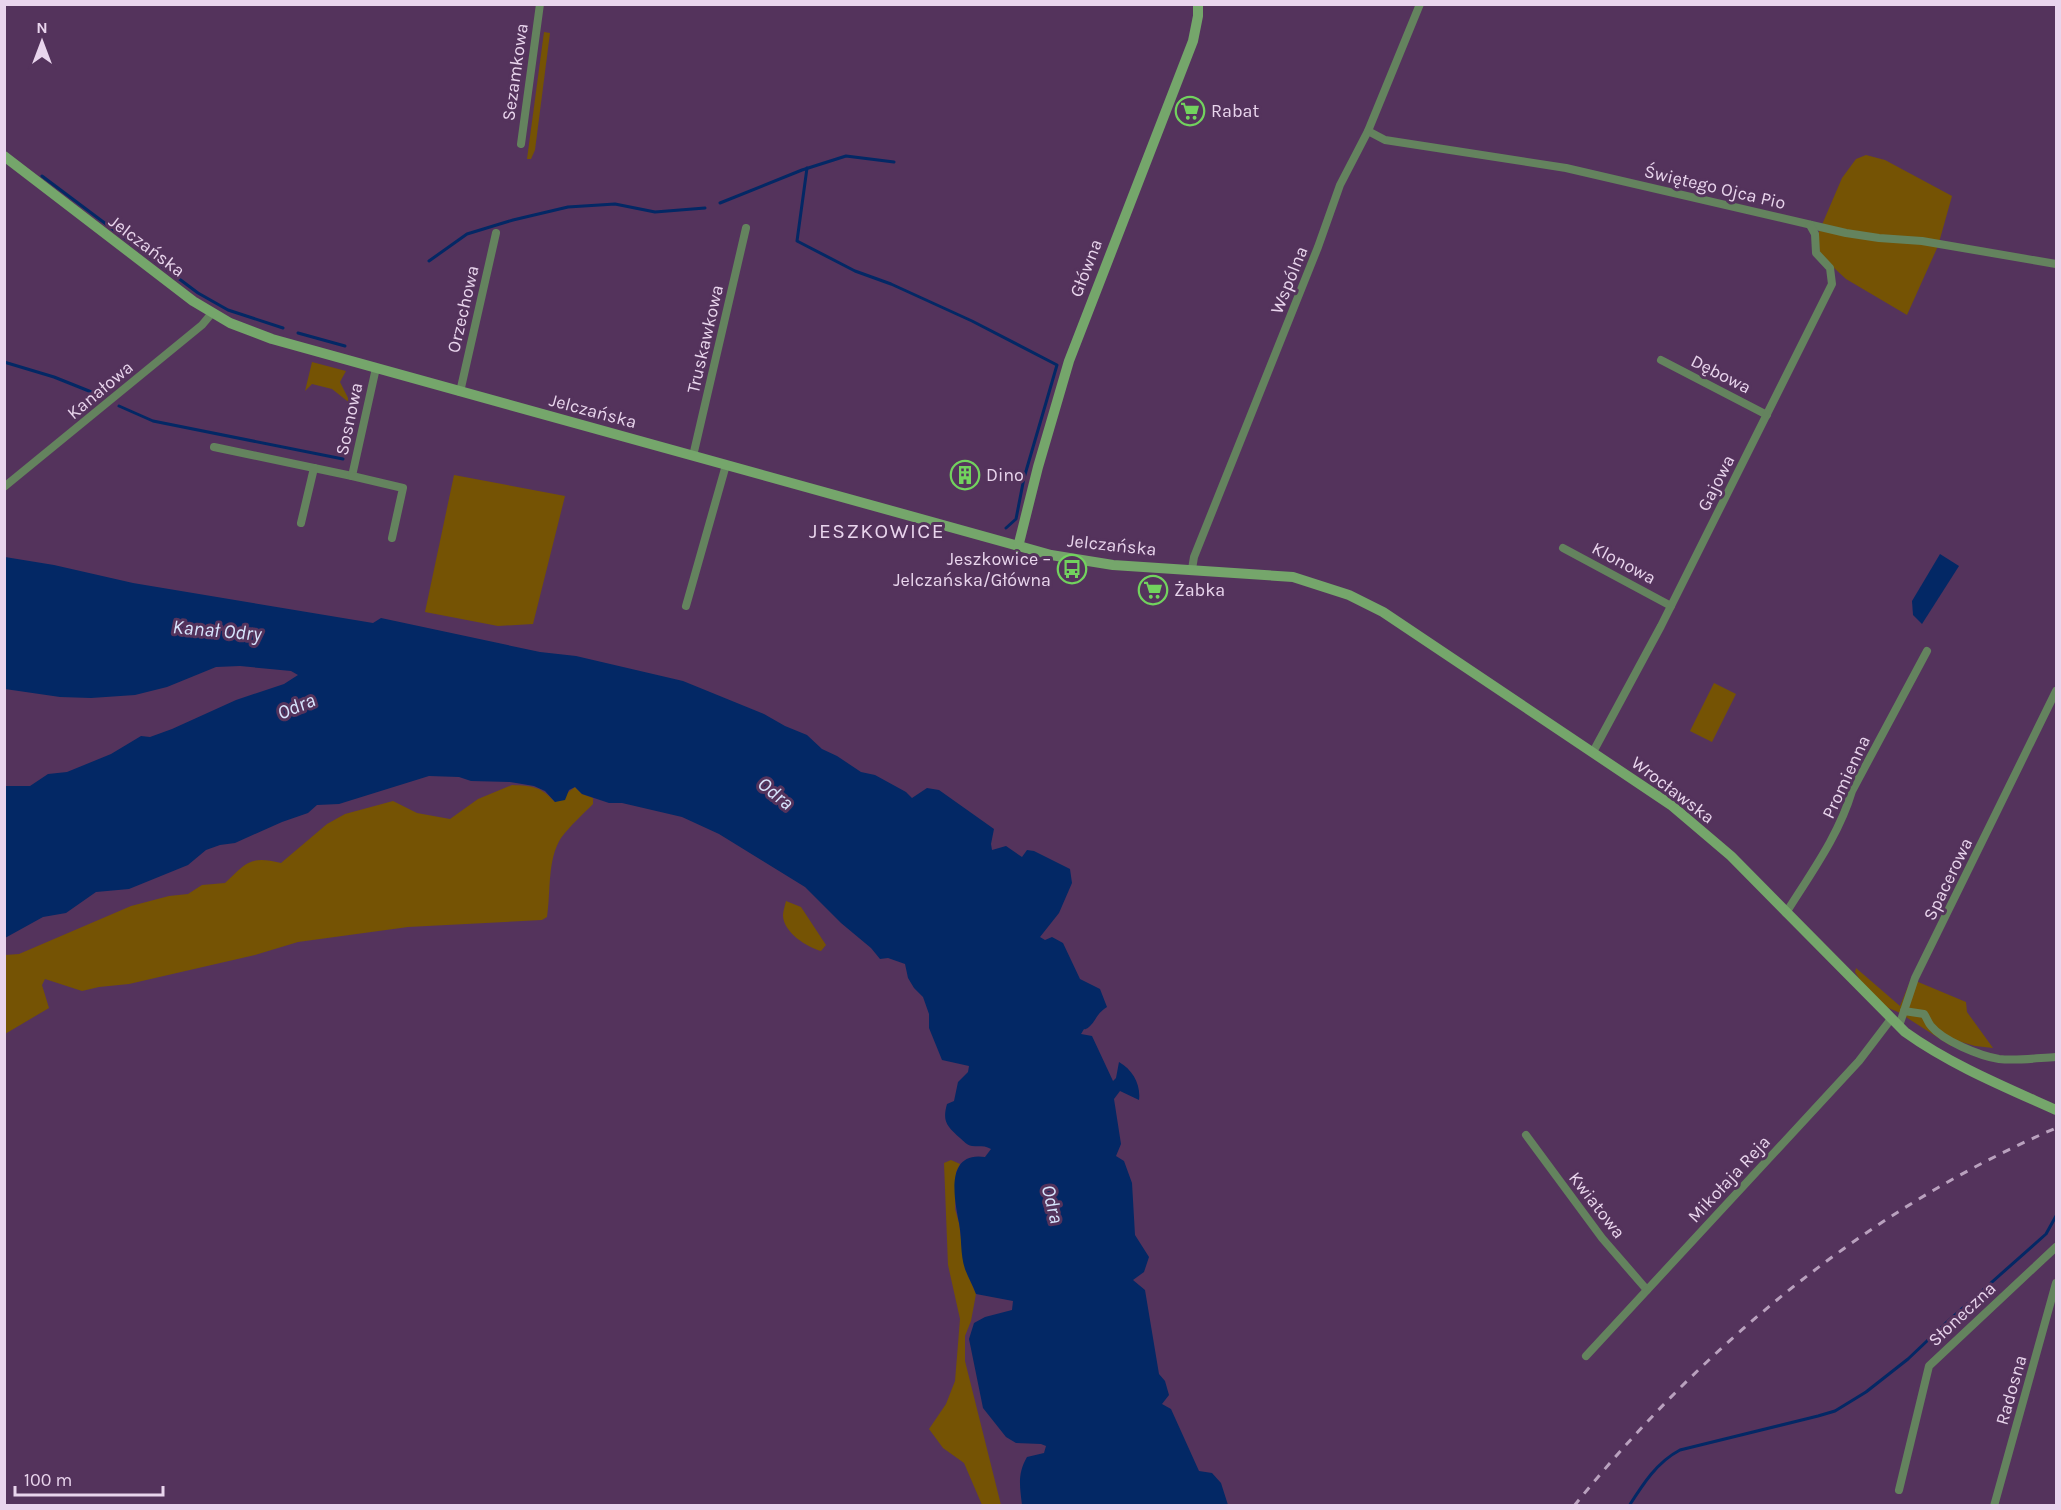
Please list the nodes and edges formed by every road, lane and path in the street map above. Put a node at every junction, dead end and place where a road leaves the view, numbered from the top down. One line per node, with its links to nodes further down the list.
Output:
1 (540, 4): 5 (street, Sezamkowa)
2 (1198, 4): 24 (main road, Główna)
3 (1420, 4): 4 (street, Wspólna)
4 (1368, 131): 7 (street, Świętego Ojca Pio); 26 (street, Wspólna)
5 (521, 144)
6 (4, 156): 11 (main road, Jelczańska)
7 (1810, 225): 10 (street, Świętego Ojca Pio); 15 (street, Gajowa)
8 (746, 228): 17 (street, Truskawkowa)
9 (496, 233): 14 (street, Orzechowa)
10 (2056, 264)
11 (212, 313): 13 (main road, Jelczańska); 21 (street, Kanałowa)
12 (1661, 360): 15 (street, Dębowa)
13 (376, 369): 14 (main road, Jelczańska); 20 (street, Sosnowa)
14 (460, 392): 17 (main road, Jelczańska)
15 (1767, 415): 29 (street, Gajowa)
16 (214, 447): 19 (street, Sosnowa)
17 (693, 456): 18 (main road, Jelczańska)
18 (726, 465): 24 (main road, Jelczańska); 28 (street)
19 (314, 468): 20 (street, Sosnowa); 22 (street, Sosnowa)
20 (352, 476): 23 (street, Sosnowa)
21 (4, 487)
22 (301, 523)
23 (392, 538)
24 (1018, 547): 26 (main road, Jelczańska)
25 (1563, 548): 29 (street, Klonowa)
26 (1192, 569): 27 (main road, Jelczańska)
27 (1225, 572): 32 (main road, Wrocławska)
28 (686, 606)
29 (1671, 606): 32 (street, Gajowa)
30 (1927, 651): 33 (street, Promienna)
31 (2056, 691): 34 (street, Spacerowa)
32 (1593, 752): 33 (main road, Wrocławska)
33 (1786, 913): 35 (main road, Wrocławska)
34 (1904, 1011): 35 (street, Spacerowa); 36 (street)
35 (1895, 1023): 37 (main road, Wrocławska); 41 (street, Mikołaja Reja)
36 (2056, 1057)
37 (2056, 1110)
38 (1526, 1135): 41 (street, Kwiatowa)
39 (2056, 1247): 43 (street, Słoneczna)
40 (2056, 1283): 44 (street, Radosna)
41 (1647, 1290): 42 (street, Mikołaja Reja)
42 (1586, 1356)
43 (1899, 1490)
44 (1994, 1506)

